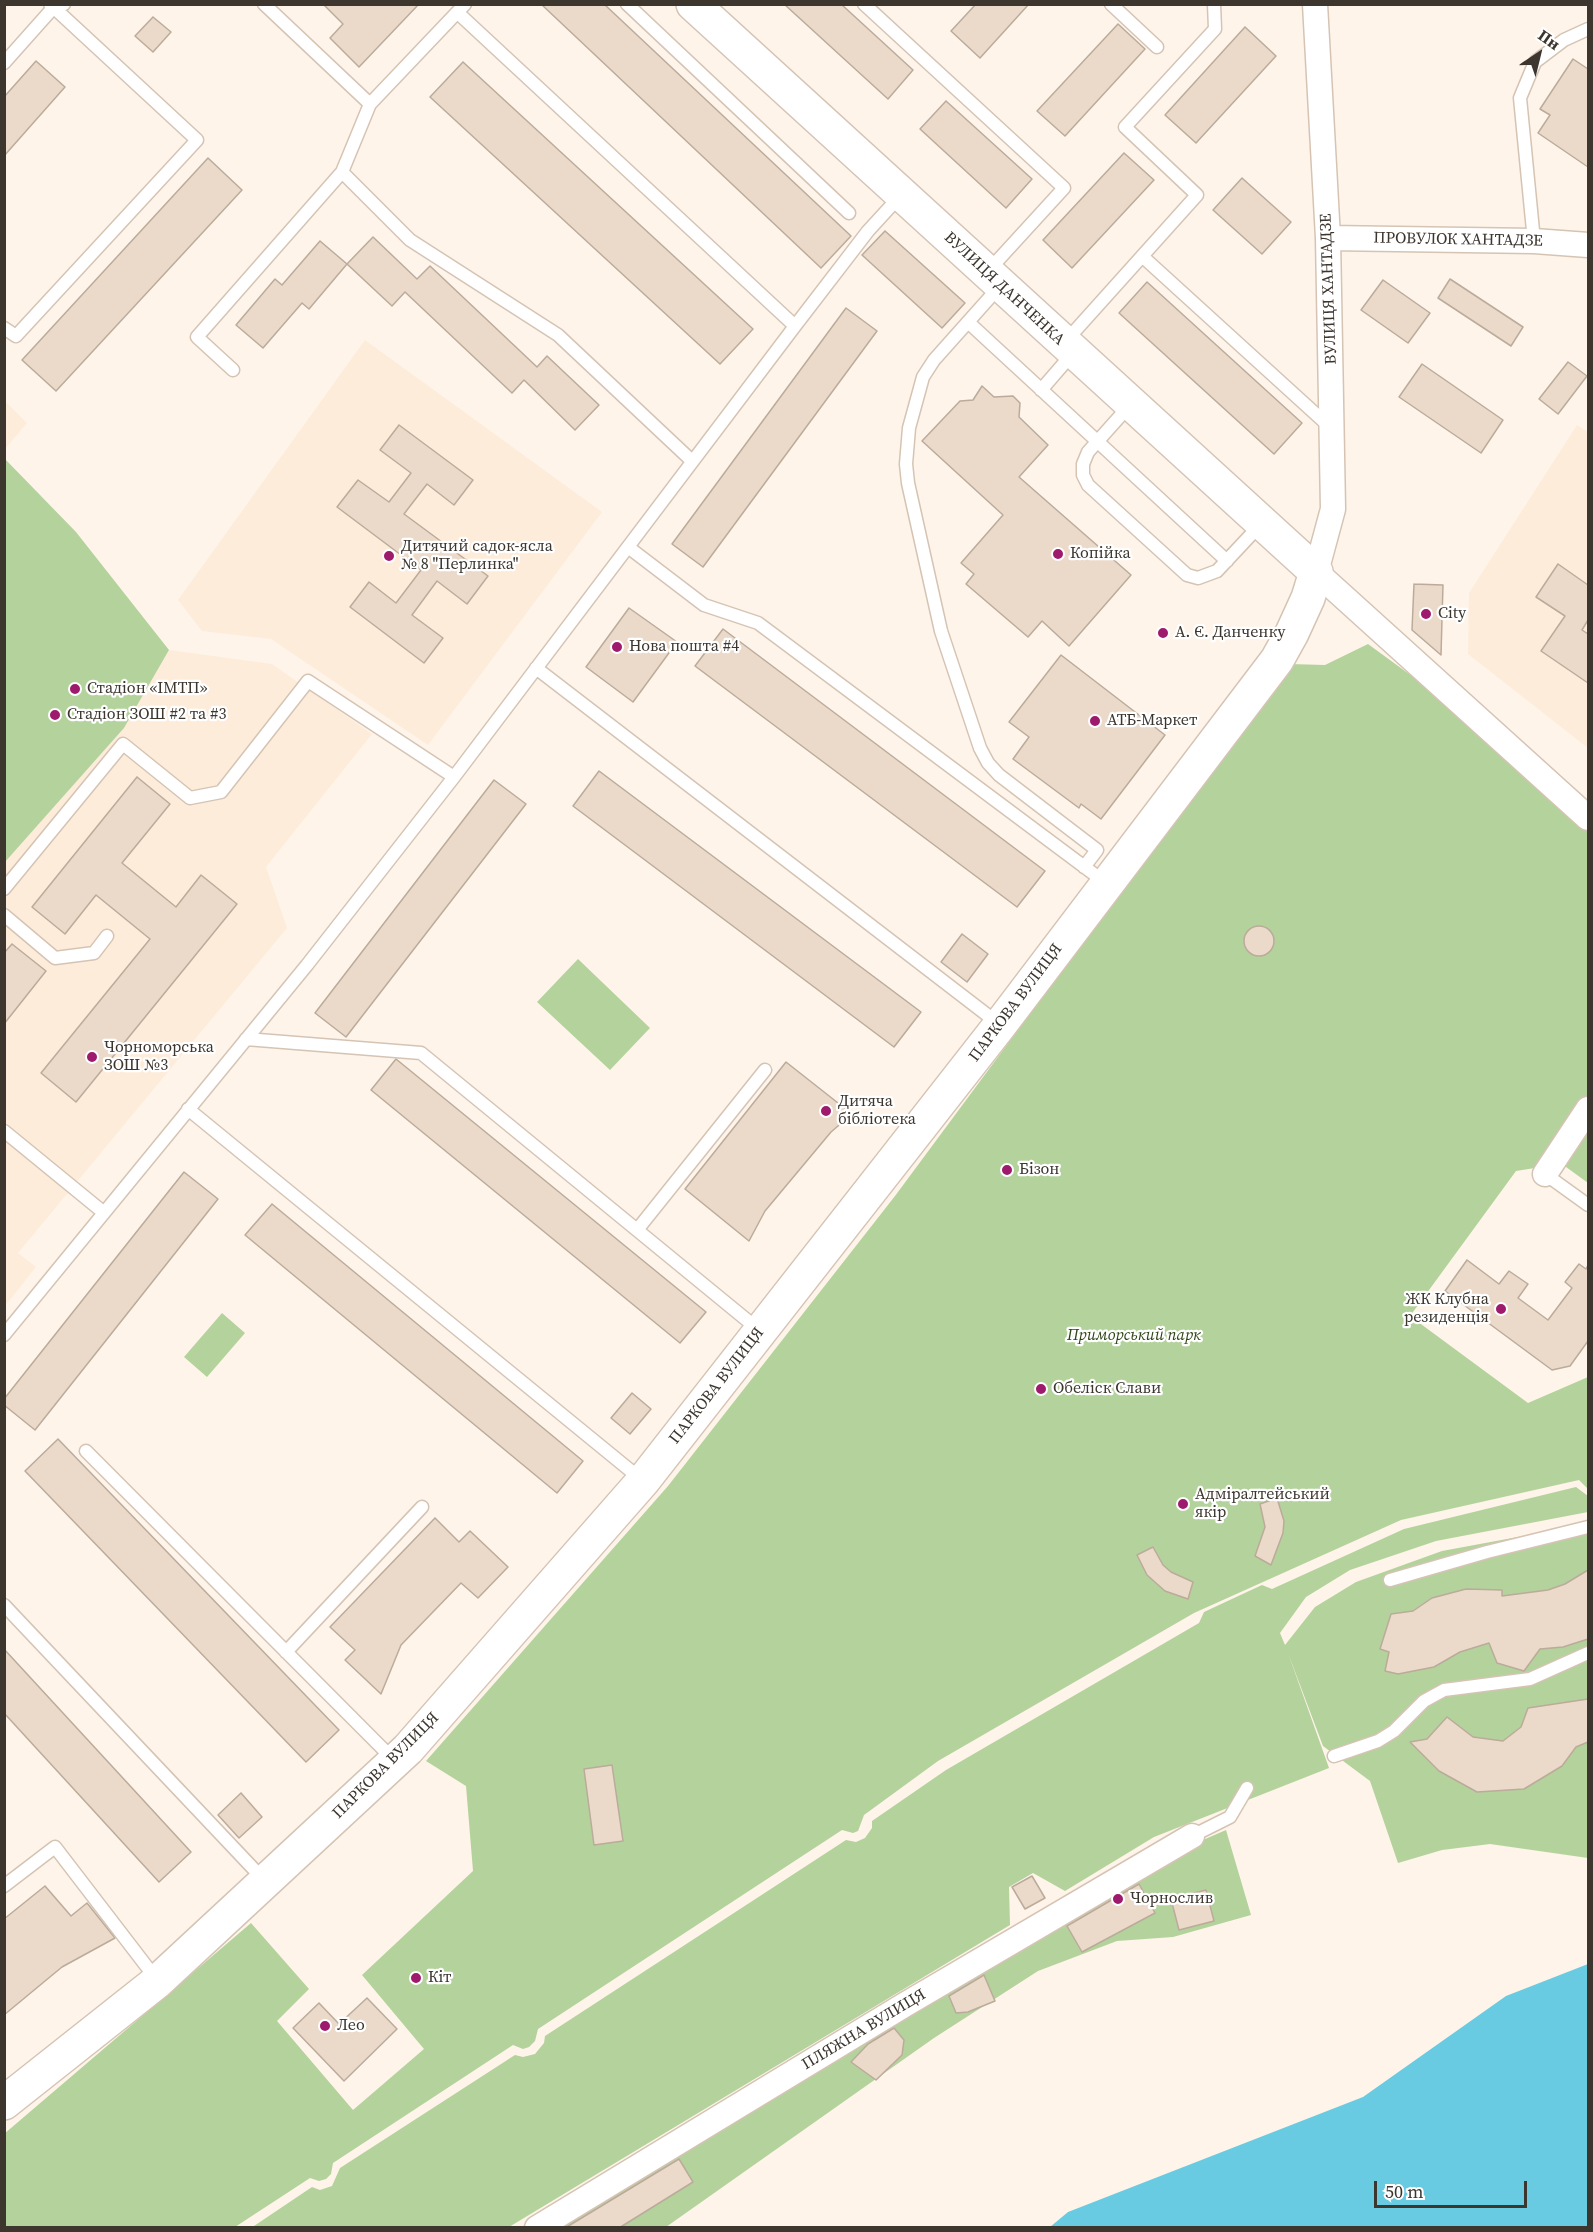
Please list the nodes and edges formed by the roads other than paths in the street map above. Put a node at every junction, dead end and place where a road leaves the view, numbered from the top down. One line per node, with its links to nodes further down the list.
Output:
1 (264, 4): 13 (lane)
2 (627, 4): 16 (lane)
3 (693, 4): 15 (street, ВУЛИЦЯ ДАНЧЕНКА)
4 (864, 4): 21 (lane)
5 (1111, 4): 11 (lane)
6 (1214, 4): 20 (lane)
7 (1315, 4): 17 (street, ВУЛИЦЯ ХАНТАДЗЕ)
8 (56, 6): 12 (lane); 24 (lane)
9 (461, 9): 13 (lane); 23 (lane)
10 (1588, 29): 18 (lane)
11 (1157, 47)
12 (4, 63)
13 (370, 104): 14 (lane)
14 (342, 172): 26 (lane); 31 (lane)
15 (902, 195): 21 (street, ВУЛИЦЯ ДАНЧЕНКА); 23 (lane)
16 (849, 213)
17 (1328, 238): 18 (street, ПРОВУЛОК ХАНТАДЗЕ); 29 (street, ВУЛИЦЯ ХАНТАДЗЕ)
18 (1534, 241): 19 (street, ПРОВУЛОК ХАНТАДЗЕ)
19 (1588, 245)
20 (1142, 256): 25 (lane); 29 (lane)
21 (994, 279): 22 (lane); 25 (street, ВУЛИЦЯ ДАНЧЕНКА)
22 (968, 322): 27 (lane); 39 (lane)
23 (795, 326): 31 (lane)
24 (4, 328)
25 (1068, 349): 27 (lane); 28 (street, ВУЛИЦЯ ДАНЧЕНКА)
26 (233, 369)
27 (1041, 390): 30 (lane)
28 (1130, 405): 30 (lane); 32 (street, ВУЛИЦЯ ДАНЧЕНКА)
29 (1333, 429): 35 (street, ВУЛИЦЯ ХАНТАДЗЕ)
30 (1097, 441): 34 (lane); 34 (lane)
31 (692, 460): 33 (lane)
32 (1262, 524): 34 (lane); 35 (street, ВУЛИЦЯ ДАНЧЕНКА)
33 (628, 547): 36 (lane); 39 (lane)
34 (1227, 561)
35 (1316, 572): 38 (street); 39 (street, ПАРКОВА ВУЛИЦЯ)
36 (536, 668): 37 (lane); 43 (lane)
37 (454, 777): 40 (lane); 44 (lane)
38 (1588, 818)
39 (1096, 875): 43 (street, ПАРКОВА ВУЛИЦЯ)
40 (4, 889)
41 (4, 915): 42 (lane)
42 (107, 936)
43 (1000, 1025): 53 (street, ПАРКОВА ВУЛИЦЯ)
44 (246, 1039): 46 (lane); 52 (lane)
45 (765, 1070): 52 (lane)
46 (188, 1109): 51 (lane); 56 (lane)
47 (1588, 1109): 49 (street)
48 (4, 1131): 51 (lane)
49 (1545, 1174): 50 (lane)
50 (1588, 1205)
51 (103, 1212): 54 (lane)
52 (637, 1230): 53 (lane)
53 (760, 1331): 56 (street, ПАРКОВА ВУЛИЦЯ)
54 (4, 1335)
55 (86, 1451): 61 (lane)
56 (643, 1481): 64 (street, ПАРКОВА ВУЛИЦЯ)
57 (422, 1507): 61 (lane)
58 (1588, 1527): 59 (lane)
59 (1390, 1580)
60 (4, 1605): 67 (lane)
61 (286, 1652): 64 (lane)
62 (1588, 1653): 63 (lane)
63 (1334, 1756)
64 (395, 1761): 67 (street, ПАРКОВА ВУЛИЦЯ)
65 (1247, 1788): 66 (lane)
66 (1192, 1836): 71 (street, ПЛЯЖНА ВУЛИЦЯ)
67 (266, 1882): 69 (street, ПАРКОВА ВУЛИЦЯ)
68 (4, 1886): 69 (lane)
69 (158, 1981): 70 (street, ПАРКОВА ВУЛИЦЯ)
70 (4, 2103)
71 (537, 2228)

